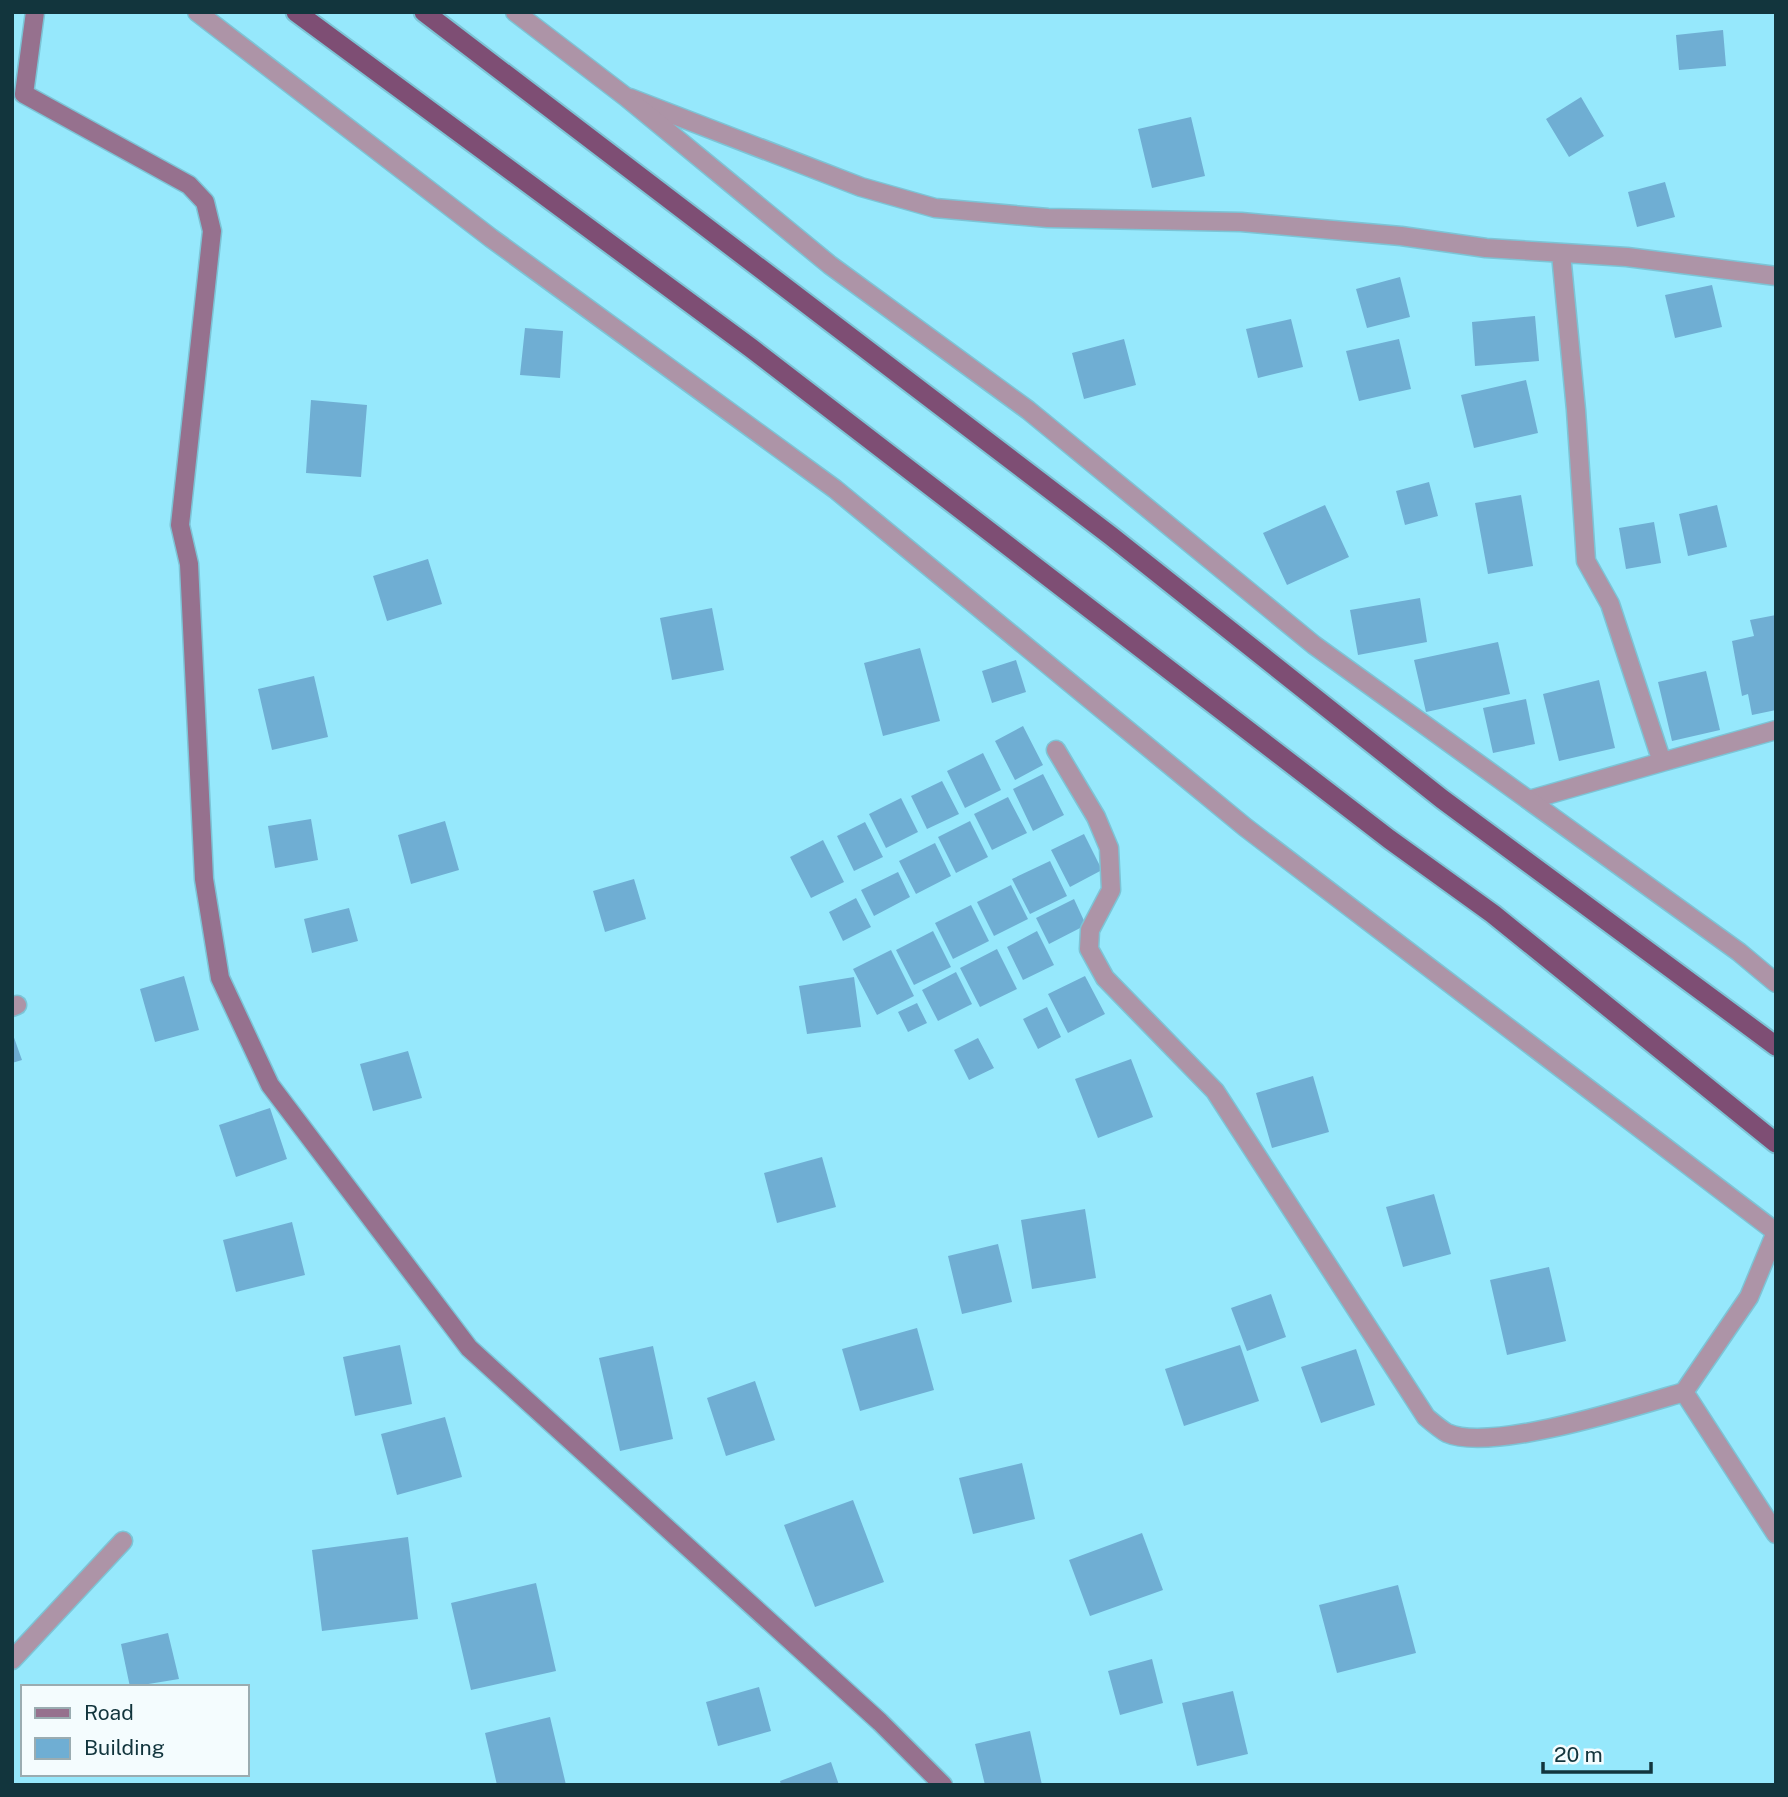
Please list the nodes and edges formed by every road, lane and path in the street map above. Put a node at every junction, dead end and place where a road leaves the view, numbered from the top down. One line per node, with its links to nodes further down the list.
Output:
1 (35, 12): 21 (main road)
2 (197, 12): 16 (street)
3 (296, 12): 15 (highway)
4 (424, 12): 14 (highway)
5 (515, 12): 6 (street)
6 (626, 97): 7 (street); 12 (street)
7 (1561, 254): 8 (street); 11 (street)
8 (1776, 276)
9 (1776, 730): 11 (street)
10 (1056, 750): 17 (street)
11 (1662, 762): 12 (street)
12 (1529, 800): 13 (street)
13 (1776, 983)
14 (1776, 1046)
15 (1776, 1143)
16 (1776, 1232): 17 (street)
17 (1684, 1392): 18 (street)
18 (1776, 1534)
19 (123, 1541): 20 (street)
20 (12, 1660)
21 (943, 1785)

